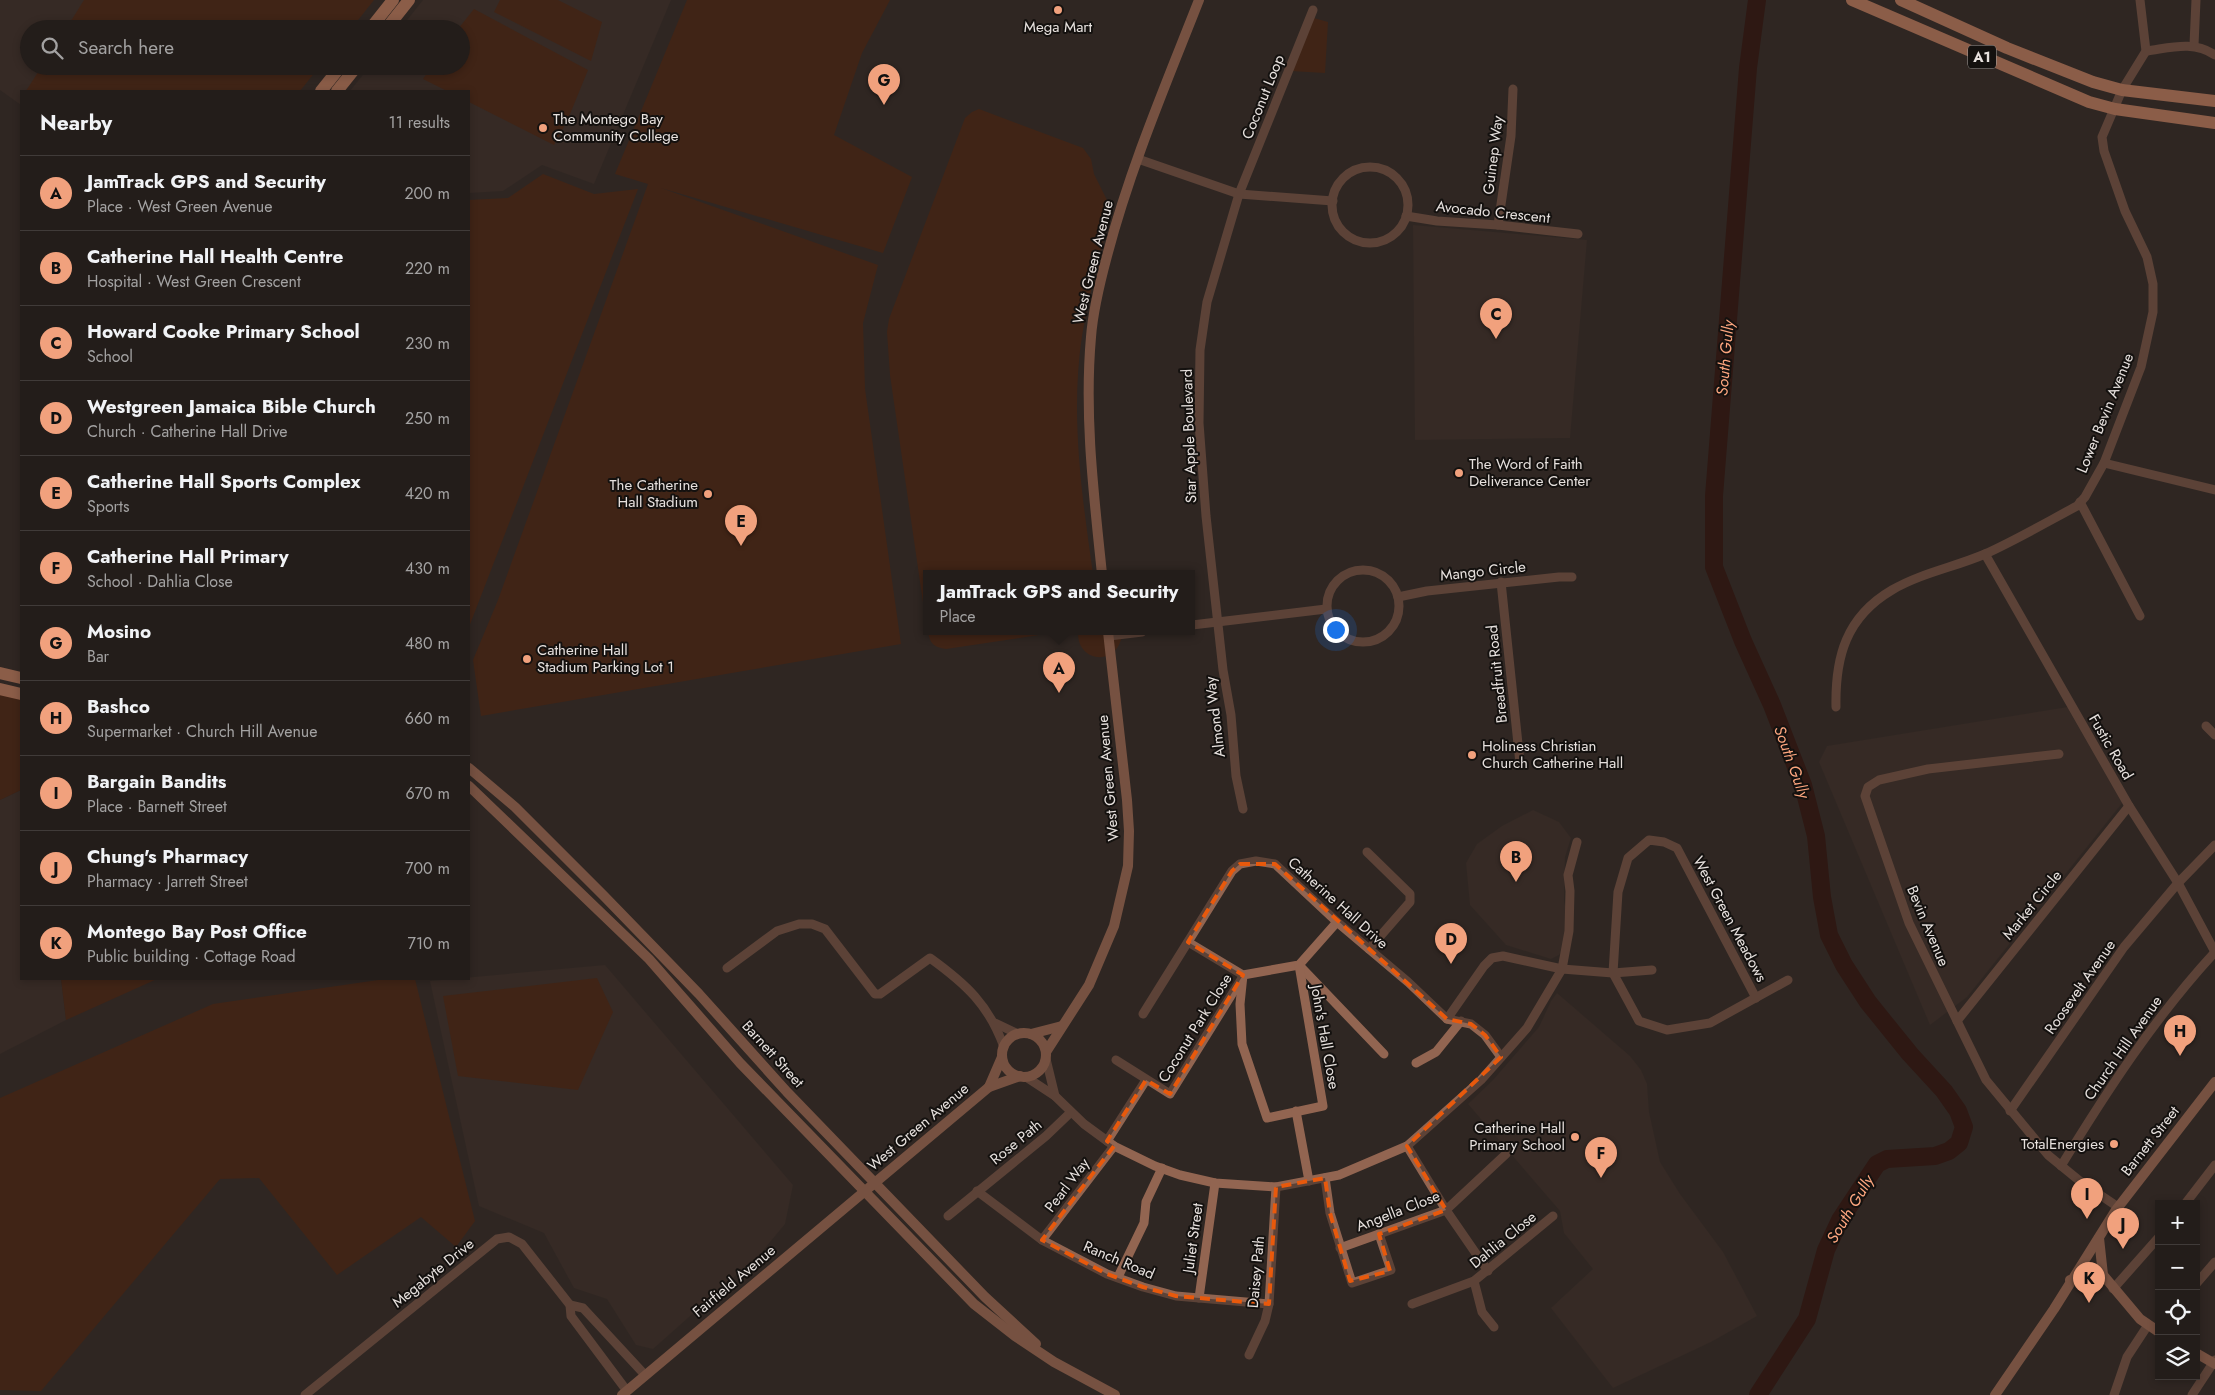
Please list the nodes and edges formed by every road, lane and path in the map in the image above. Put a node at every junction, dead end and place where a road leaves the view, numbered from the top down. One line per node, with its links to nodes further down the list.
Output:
1 (393, 0): 9 (main road)
2 (408, 0): 10 (main road)
3 (1199, 0): 23 (main road, West Green Avenue)
4 (1852, 0): 21 (main road, A1)
5 (1901, 0): 19 (main road, A1)
6 (2140, 0): 12 (street)
7 (2196, 0): 11 (street)
8 (1313, 10): 24 (street, Coconut Loop)
9 (377, 20)
10 (393, 20)
11 (2194, 45): 12 (street); 13 (street)
12 (2146, 51): 19 (street, Lower Bevin Avenue)
13 (2215, 55)
14 (334, 75): 17 (main road)
15 (350, 75): 18 (main road)
16 (1514, 89): 27 (street, Guinep Way)
17 (322, 90)
18 (338, 90)
19 (2122, 90): 20 (main road, A1); 21 (street, Lower Bevin Avenue)
20 (2215, 101)
21 (2114, 108): 22 (main road, A1); 29 (street, Lower Bevin Avenue)
22 (2215, 123)
23 (1138, 159): 24 (street); 33 (main road, West Green Avenue)
24 (1239, 194): 25 (street); 39 (street, Star Apple Boulevard)
25 (1332, 202): 26 (street); 26 (street)
26 (1406, 216): 27 (street, Avocado Crescent)
27 (1498, 225): 28 (street, Avocado Crescent)
28 (1578, 234)
29 (2104, 463): 30 (street); 31 (street, Lower Bevin Avenue)
30 (2215, 490)
31 (2080, 502): 32 (street, Lower Bevin Avenue); 38 (street)
32 (1985, 554): 46 (street, Lower Bevin Avenue); 53 (street, Fustic Road)
33 (1102, 570)
34 (1572, 577): 35 (street, Mango Circle)
35 (1501, 582): 36 (street, Mango Circle); 50 (street, Breadfruit Road)
36 (1398, 597): 37 (street); 37 (street)
37 (1326, 609): 39 (street)
38 (2140, 616)
39 (1219, 622): 40 (street); 54 (street, Almond Way)
40 (1195, 625)
41 (1108, 635): 76 (main road, West Green Avenue)
42 (0, 673): 43 (main road)
43 (20, 678)
44 (0, 689): 45 (main road)
45 (20, 694)
46 (1836, 707)
47 (2206, 726): 48 (street)
48 (2215, 735)
49 (2059, 754): 74 (street, Bevin Avenue)
50 (1520, 763)
51 (470, 769): 101 (main road, Barnett Street)
52 (470, 787): 104 (main road, Barnett Street)
53 (2129, 806): 58 (street, Fustic Road); 74 (street, Market Circle)
54 (1243, 809)
55 (1577, 842): 65 (street)
56 (2215, 845): 58 (street, Roosevelt Avenue)
57 (1367, 852): 61 (street)
58 (2178, 883): 62 (street, Fustic Road); 91 (street, Roosevelt Avenue)
59 (1337, 922): 60 (street, Catherine Hall Drive); 61 (street, Catherine Hall Drive); 63 (street)
60 (1188, 942): 68 (street); 71 (street, Catherine Hall Drive)
61 (1369, 949): 72 (street, Catherine Hall Drive)
62 (2215, 952): 97 (street, Church Hill Avenue)
63 (1299, 965): 68 (street); 80 (street); 90 (street, John's Hall Close)
64 (727, 968): 75 (street)
65 (1562, 969): 67 (street); 72 (street); 82 (street)
66 (1652, 970): 67 (street)
67 (1613, 973): 70 (street, West Green Meadows); 70 (street, West Green Meadows)
68 (1243, 975): 86 (street, Coconut Park Close); 90 (street, Coconut Park Close)
69 (1788, 980): 70 (street)
70 (1756, 998)
71 (1143, 1014)
72 (1447, 1018): 73 (street, Catherine Hall Drive)
73 (1461, 1021): 82 (street, Catherine Hall Drive); 84 (street)
74 (1956, 1021): 91 (street, Bevin Avenue)
75 (995, 1023): 77 (street); 79 (street)
76 (1062, 1026): 78 (main road); 81 (main road, West Green Avenue)
77 (1018, 1034): 78 (main road); 79 (main road)
78 (1031, 1034): 81 (main road)
79 (1003, 1052): 85 (main road); 88 (main road, West Green Avenue)
80 (1384, 1054)
81 (1046, 1056): 85 (main road); 89 (street)
82 (1501, 1057): 94 (street)
83 (1116, 1060): 86 (street)
84 (1416, 1063)
85 (1023, 1077): 88 (main road, West Green Avenue); 89 (street)
86 (1146, 1080): 93 (street, Pearl Way)
87 (2215, 1082): 107 (main road, Barnett Street)
88 (989, 1087): 101 (main road, West Green Avenue)
89 (1055, 1096): 92 (street)
90 (1296, 1111): 100 (street)
91 (2010, 1111): 97 (street, Bevin Avenue)
92 (1070, 1113): 93 (street); 105 (street, Rose Path)
93 (1111, 1143): 98 (street); 113 (street, Pearl Way)
94 (1407, 1146): 99 (street); 108 (street)
95 (1506, 1154): 108 (street, Angella Close)
96 (2215, 1165): 106 (street)
97 (2061, 1166): 107 (street, Bevin Avenue)
98 (1162, 1168): 102 (street); 119 (street)
99 (1325, 1178): 100 (street); 115 (street)
100 (1309, 1181): 103 (street)
101 (875, 1182): 104 (main road, West Green Avenue); 132 (main road, Barnett Street)
102 (1215, 1183): 103 (street); 124 (street, Juliet Street)
103 (1276, 1187): 125 (street, Daisey Path)
104 (866, 1190): 132 (main road, Barnett Street); 134 (main road, Fairfield Avenue)
105 (977, 1191): 109 (street, Rose Path); 113 (street, Ranch Road)
106 (2187, 1200)
107 (2118, 1207): 112 (main road, Barnett Street)
108 (1446, 1210): 111 (street, Angella Close); 117 (street)
109 (948, 1216)
110 (1553, 1216): 117 (street, Dahlia Close)
111 (1379, 1234): 115 (street, Angella Close); 115 (street)
112 (2099, 1238): 118 (main road); 121 (main road, Barnett Street)
113 (1042, 1240): 119 (street, Ranch Road)
114 (2155, 1241): 123 (street)
115 (1340, 1248)
116 (2215, 1262): 120 (street)
117 (1488, 1271): 122 (street, Dahlia Close)
118 (2104, 1275): 121 (main road); 123 (main road)
119 (1118, 1277): 124 (street, Ranch Road)
120 (2200, 1279)
121 (2070, 1280): 138 (main road, Barnett Street)
122 (1474, 1281): 126 (street, Dahlia Close); 128 (street)
123 (2114, 1289): 129 (main road)
124 (1199, 1298): 125 (street, Ranch Road)
125 (1268, 1304): 130 (street, Daisey Path)
126 (1412, 1304)
127 (570, 1305): 134 (street, Megabyte Drive); 135 (street, Megabyte Drive); 136 (street, Megabyte Drive)
128 (1494, 1327)
129 (2155, 1328): 139 (street)
130 (1249, 1356)
131 (2200, 1356): 133 (main road)
132 (1054, 1362): 137 (main road, Barnett Street)
133 (2214, 1362): 140 (street)
134 (645, 1375): 135 (main road, Fairfield Avenue)
135 (625, 1393)
136 (305, 1395)
137 (1115, 1395)
138 (1995, 1395)
139 (2114, 1395)
140 (2192, 1395)

